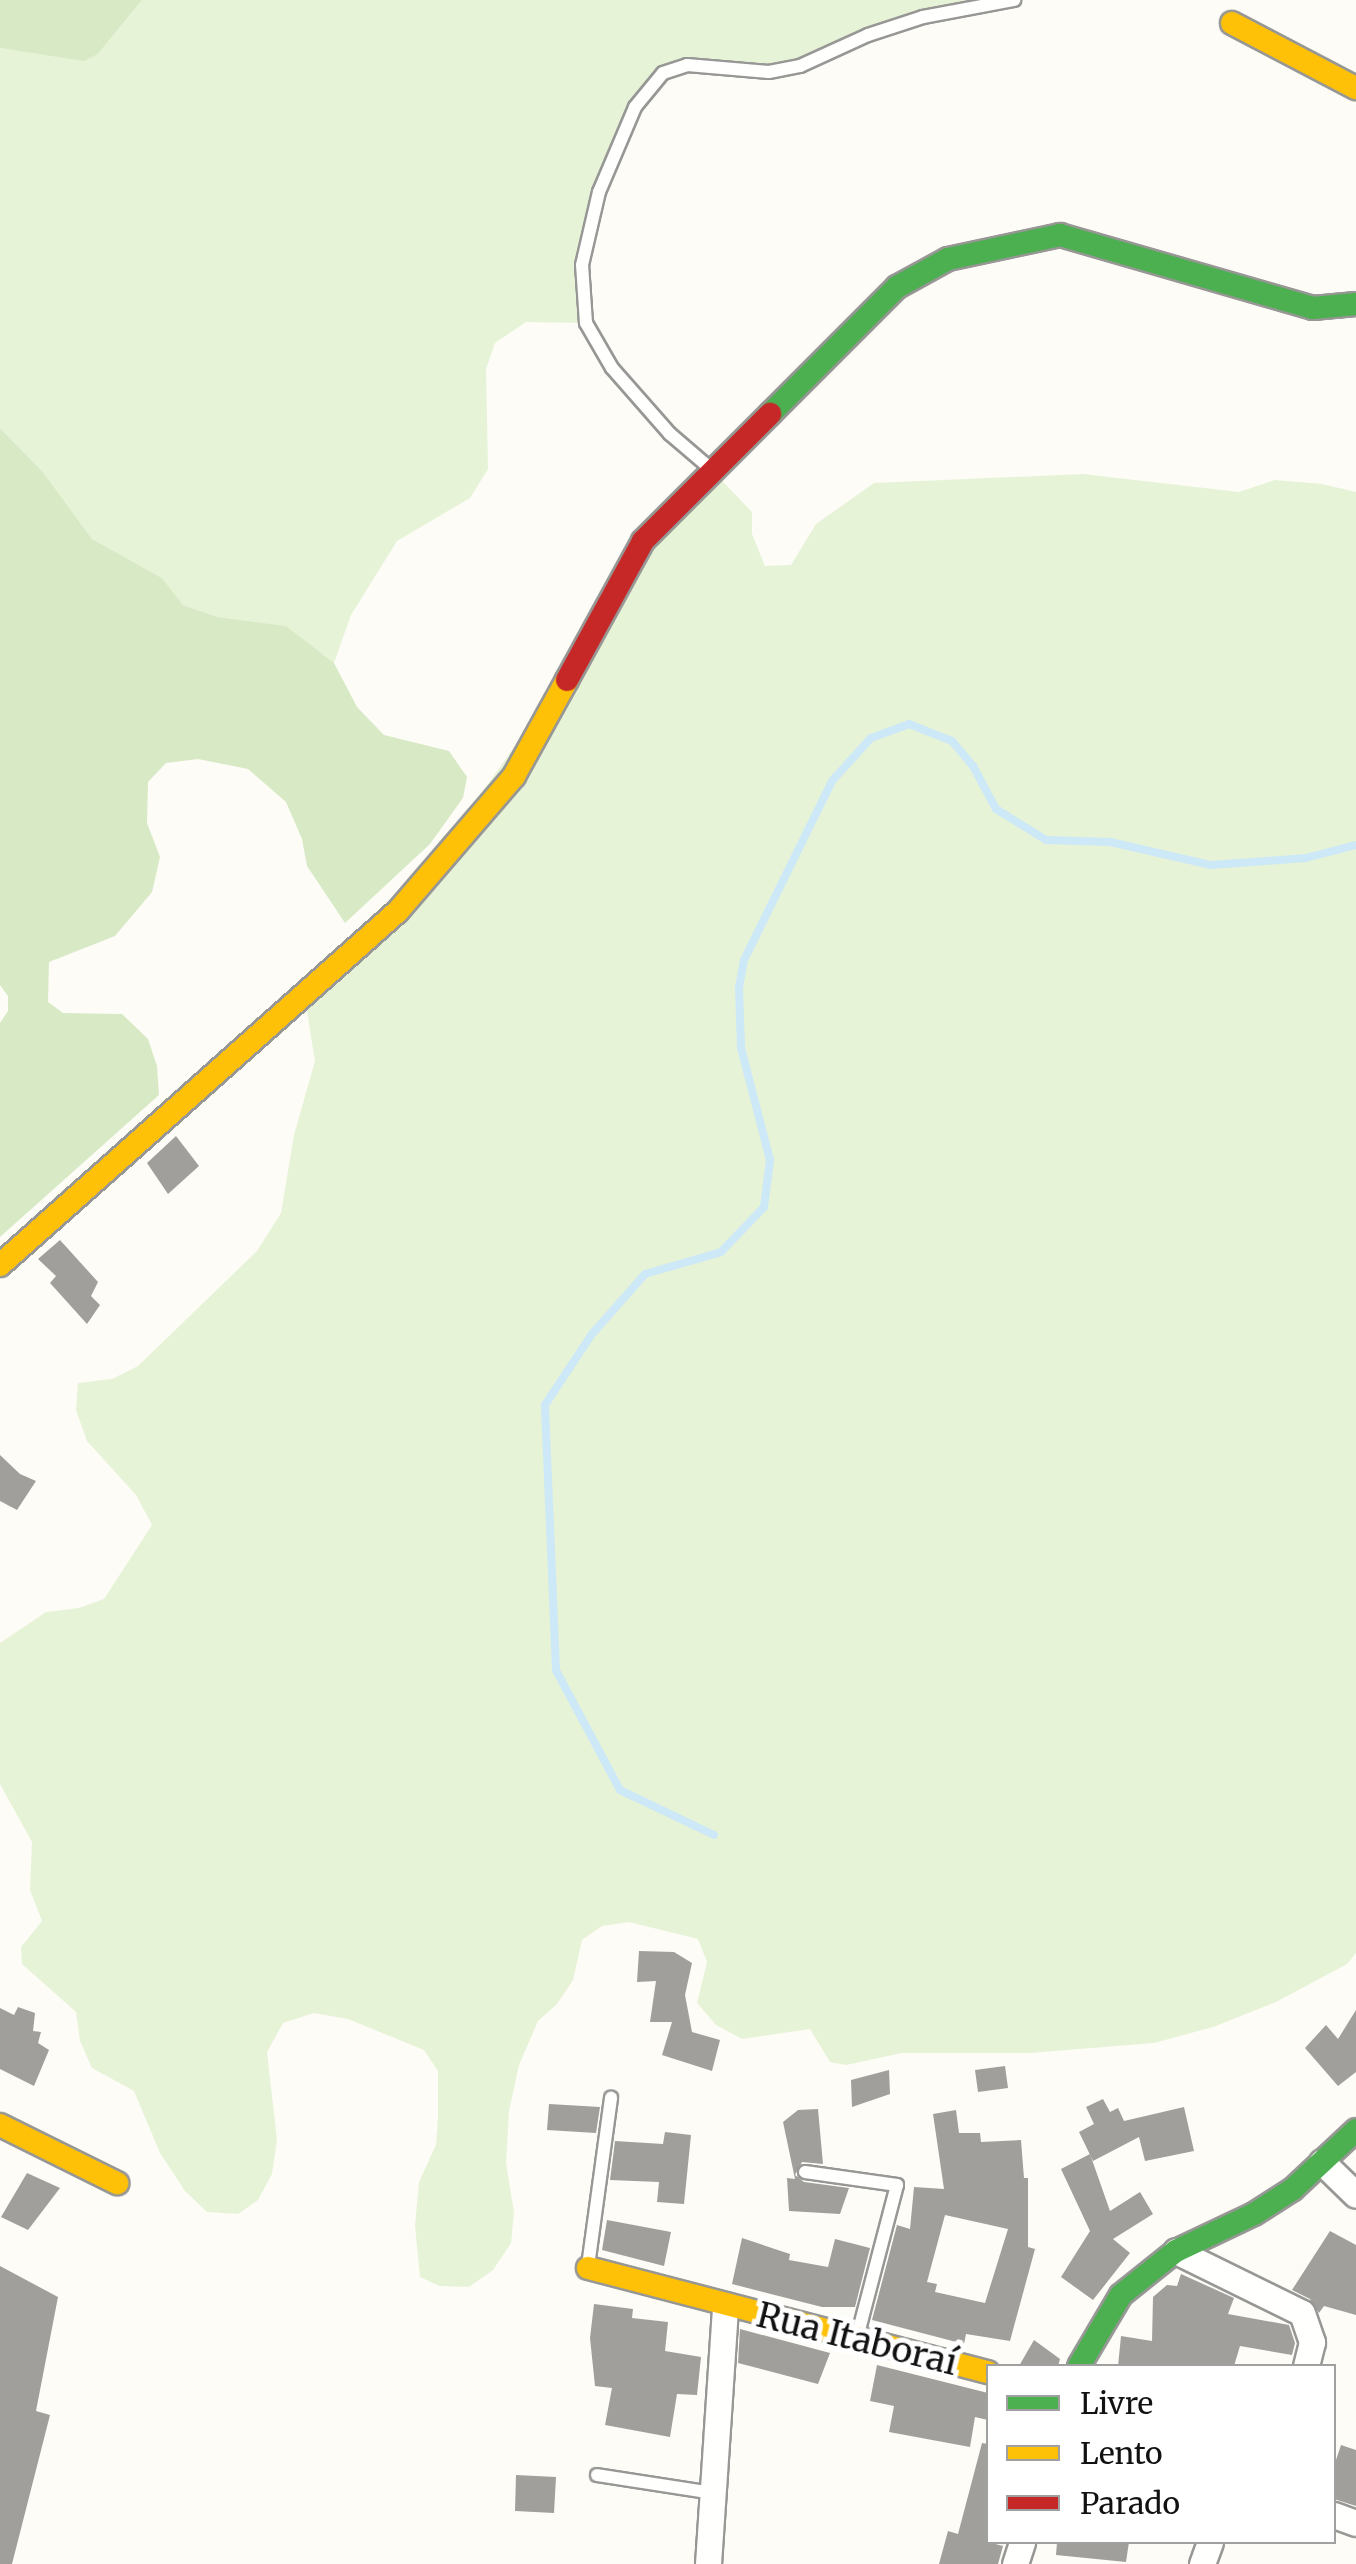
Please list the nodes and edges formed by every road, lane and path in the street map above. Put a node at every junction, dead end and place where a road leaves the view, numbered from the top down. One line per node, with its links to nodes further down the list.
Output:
1 (1014, 0): 5 (lane)
2 (1232, 23): 3 (main road)
3 (1356, 88)
4 (1356, 304): 5 (main road)
5 (711, 470): 6 (main road)
6 (0, 1265)
7 (611, 2098): 15 (lane)
8 (0, 2125): 12 (main road)
9 (1356, 2130): 10 (main road)
10 (1322, 2162): 13 (street); 14 (main road)
11 (805, 2172): 17 (lane)
12 (117, 2184)
13 (1356, 2195)
14 (1176, 2251): 18 (main road); 19 (street)
15 (588, 2268): 16 (main road, Rua Itaboraí)
16 (725, 2307): 17 (main road, Rua Itaboraí); 22 (street, Rua Itaboraí)
17 (858, 2336): 20 (main road, Rua Itaboraí)
18 (1080, 2364)
19 (1306, 2364)
20 (986, 2371)
21 (597, 2475): 22 (lane)
22 (713, 2492): 23 (street, Rua Itaboraí)
23 (708, 2564)

